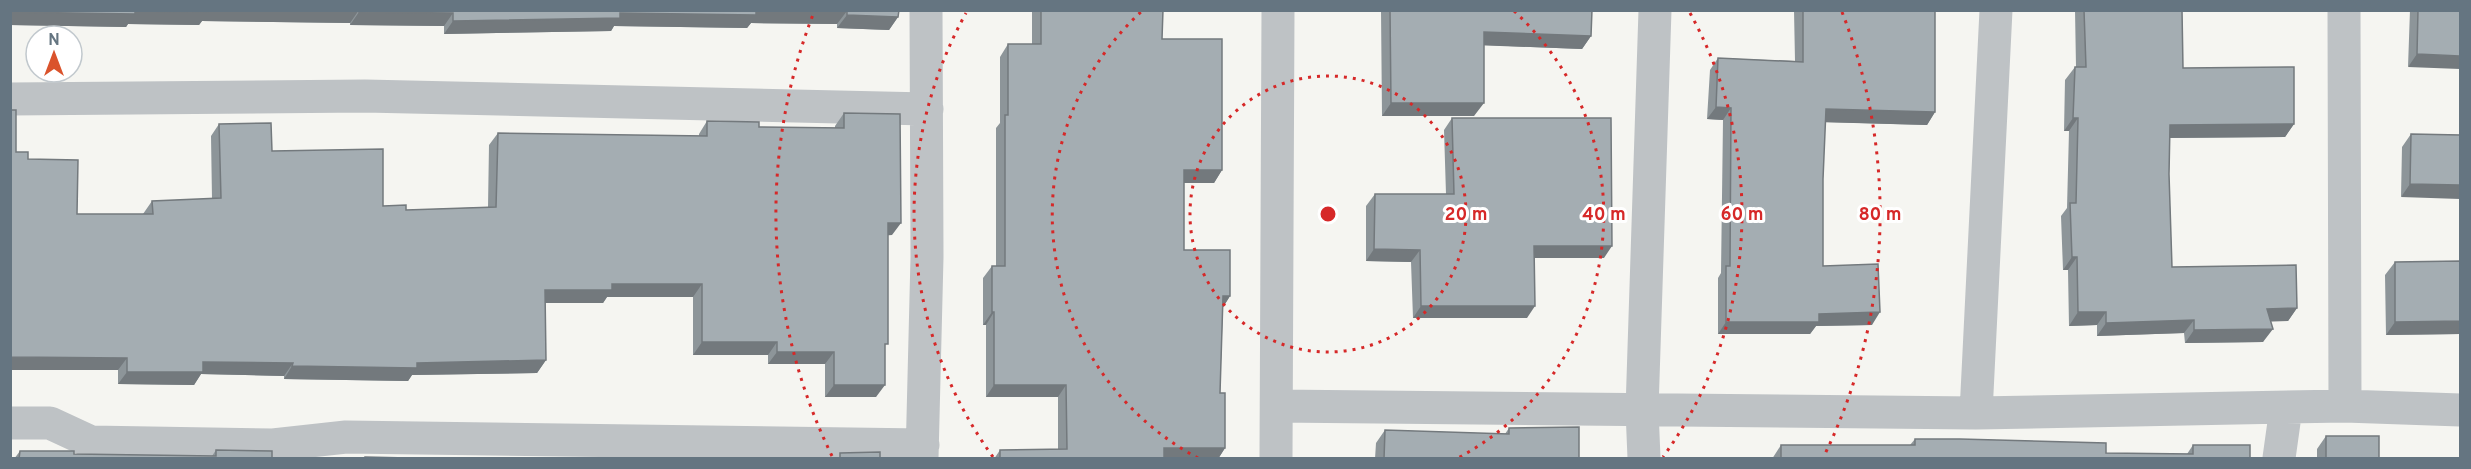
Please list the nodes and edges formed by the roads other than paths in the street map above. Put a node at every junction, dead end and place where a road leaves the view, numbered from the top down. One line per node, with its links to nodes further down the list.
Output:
1 (926, 10): 7 (street)
2 (1278, 10): 8 (street)
3 (1655, 10): 11 (street)
4 (1996, 10): 13 (street)
5 (2344, 10): 9 (street)
6 (10, 99): 7 (street)
7 (927, 109): 15 (street)
8 (1277, 406): 11 (street); 16 (street)
9 (2345, 406): 10 (street); 12 (street)
10 (2286, 408): 13 (street); 18 (street)
11 (1642, 410): 13 (street); 17 (street)
12 (2460, 410)
13 (1976, 413)
14 (10, 423): 15 (street)
15 (923, 452)
16 (1276, 459)
17 (1644, 459)
18 (2279, 459)

